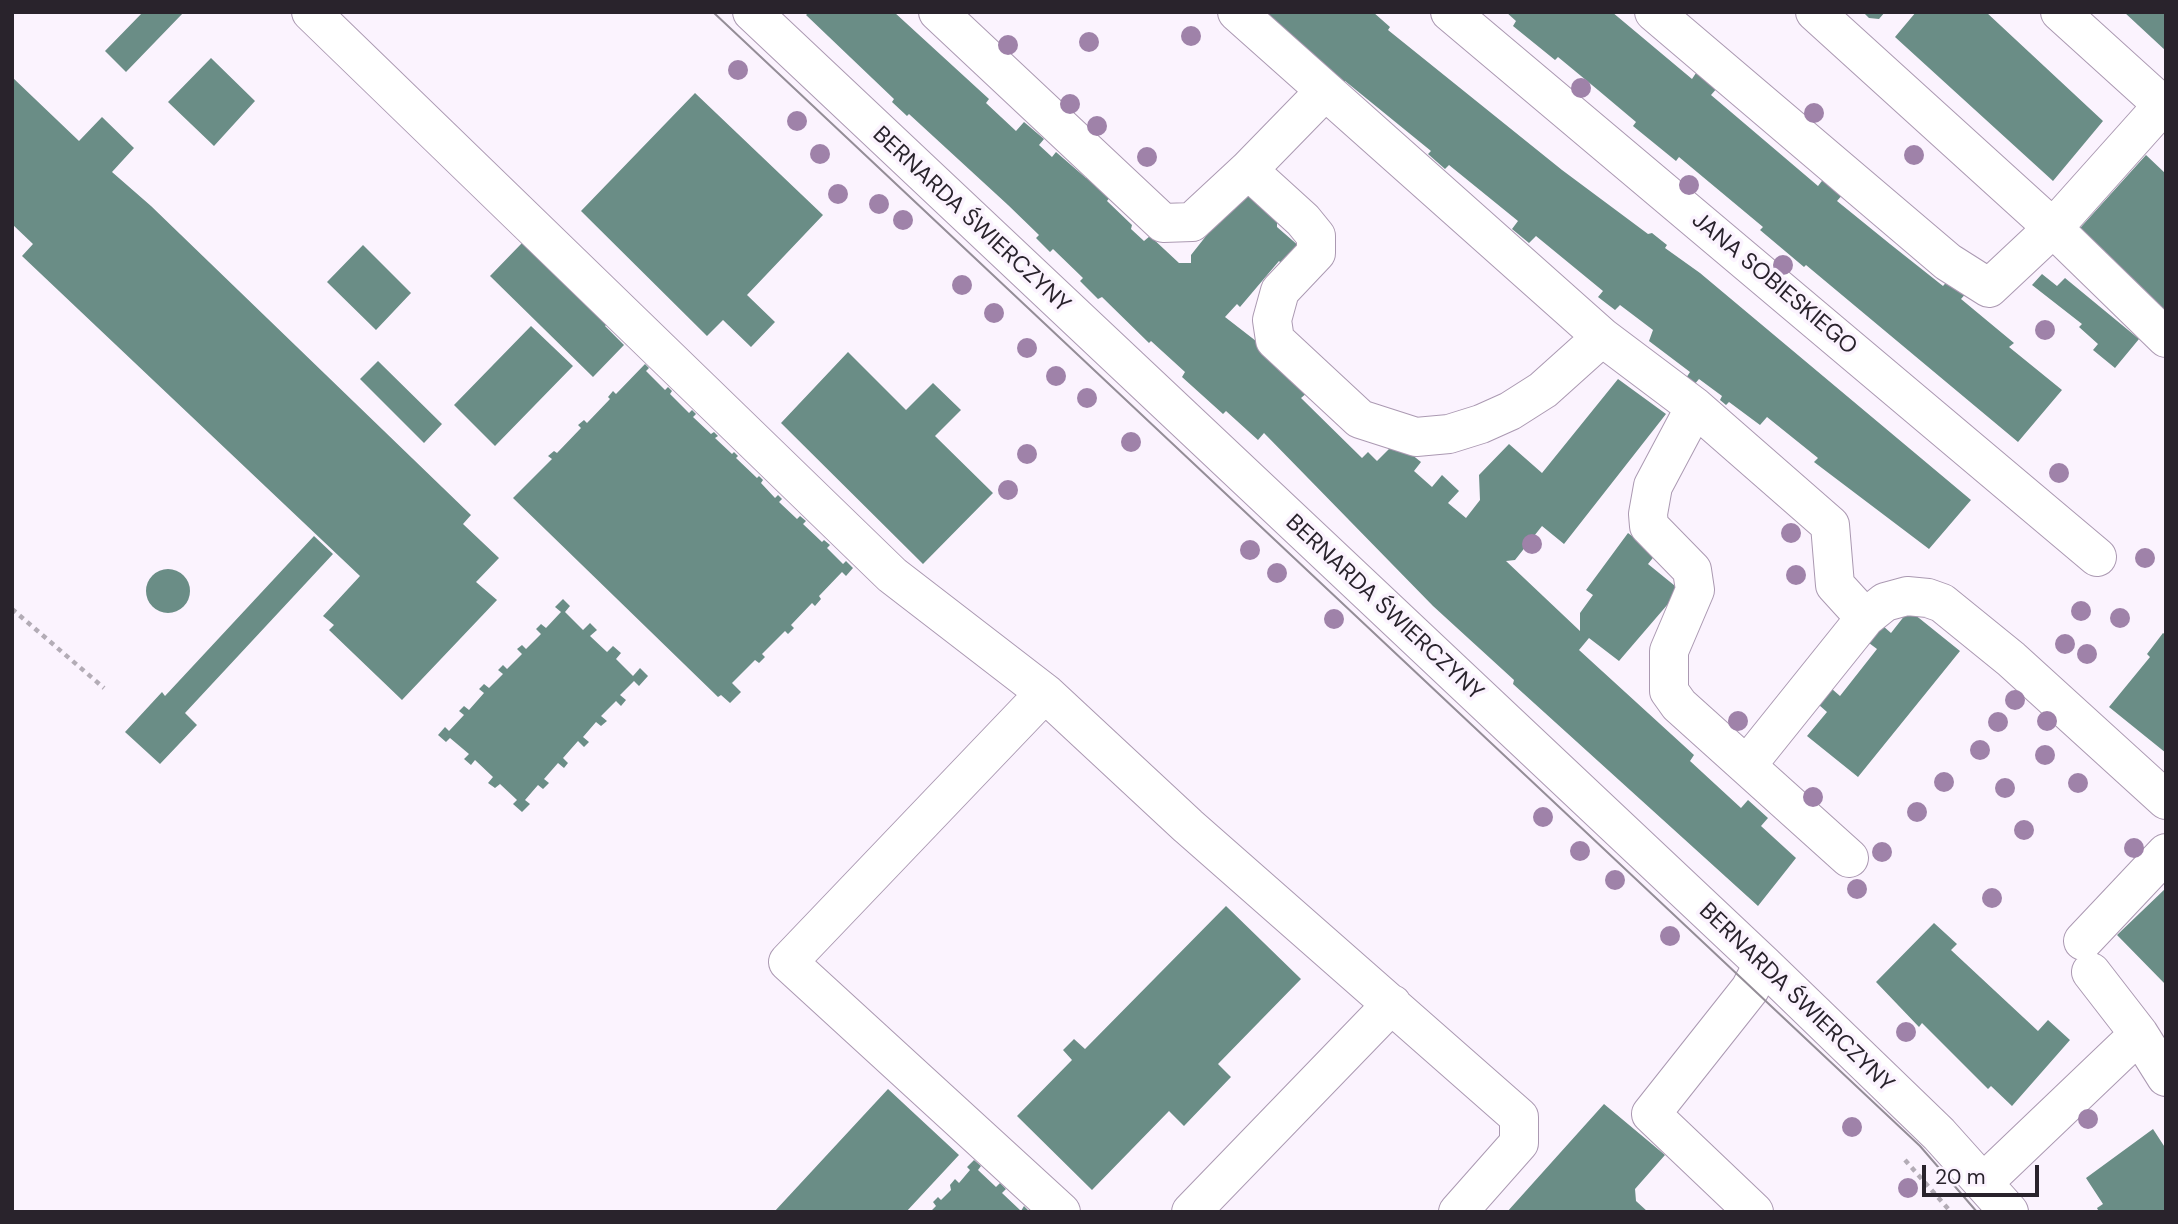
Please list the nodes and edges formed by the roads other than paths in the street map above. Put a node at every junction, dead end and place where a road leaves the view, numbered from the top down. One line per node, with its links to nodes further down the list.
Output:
1 (310, 12): 18 (street)
2 (752, 12): 23 (street, BERNARDA ŚWIERCZYNY)
3 (938, 12): 11 (street)
4 (1237, 12): 9 (street)
5 (1450, 12): 16 (street, JANA SOBIESKIEGO)
6 (1654, 12): 12 (street)
7 (1815, 12): 12 (street)
8 (2060, 12): 10 (street)
9 (1325, 91): 11 (street); 13 (street)
10 (2165, 107): 12 (street)
11 (1248, 170): 13 (street)
12 (2053, 228): 14 (street)
13 (1602, 337): 15 (street)
14 (2166, 338)
15 (1695, 407): 17 (street); 19 (street)
16 (2097, 557)
17 (1865, 618): 19 (street); 20 (street)
18 (1045, 693): 24 (street); 28 (street)
19 (1747, 765): 22 (street)
20 (2166, 800)
21 (2166, 853): 25 (street)
22 (1849, 858)
23 (1763, 964): 27 (street, BERNARDA ŚWIERCZYNY); 31 (street)
24 (1392, 1004): 29 (street); 30 (street)
25 (2139, 1034): 26 (street); 27 (street)
26 (2166, 1077)
27 (1995, 1202)
28 (1061, 1212)
29 (1191, 1212)
30 (1458, 1212)
31 (1754, 1212)

